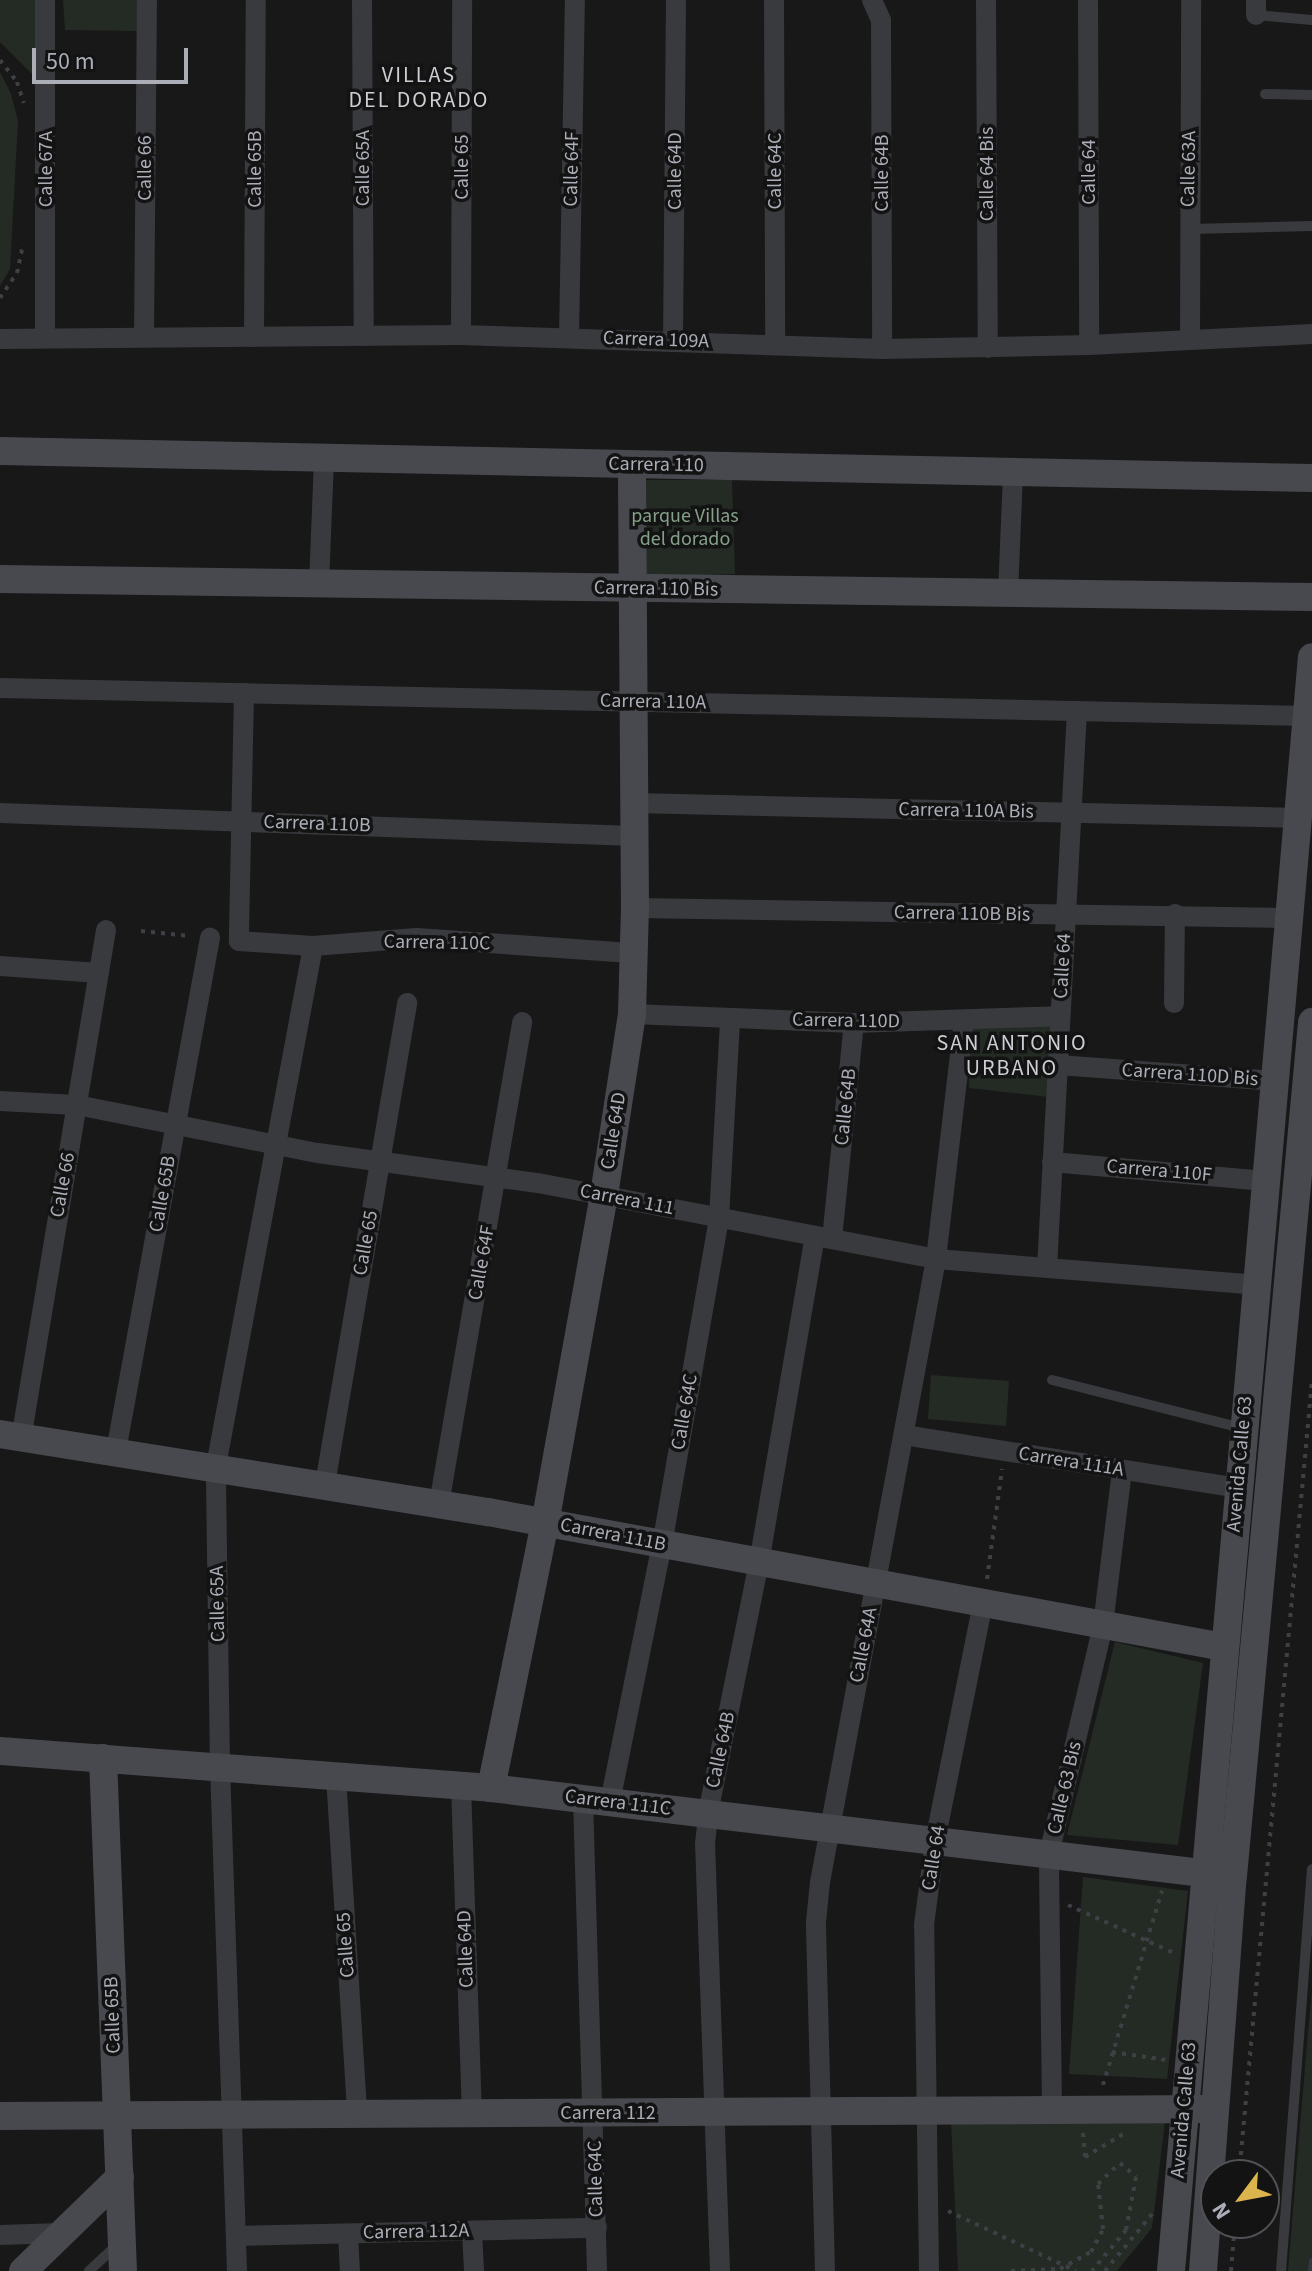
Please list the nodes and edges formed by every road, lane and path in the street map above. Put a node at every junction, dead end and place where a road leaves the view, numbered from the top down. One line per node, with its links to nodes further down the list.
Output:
1 (45, 0): 28 (street, Calle 67A)
2 (147, 0): 26 (street, Calle 66)
3 (256, 0): 27 (street, Calle 65B)
4 (362, 0): 25 (street, Calle 65A)
5 (462, 0): 24 (street, Calle 65)
6 (575, 0): 29 (street, Calle 64F)
7 (676, 0): 32 (street, Calle 64D)
8 (774, 0): 33 (street, Calle 64C)
9 (872, 0): 36 (street, Calle 64B)
10 (986, 0): 35 (street, Calle 64 Bis)
11 (1088, 0): 34 (street, Calle 64)
12 (1191, 0): 20 (street, Calle 63A)
13 (1256, 8): 14 (lane)
14 (1312, 20)
15 (0, 60): 18 (path)
16 (1265, 94): 17 (lane)
17 (1312, 95)
18 (24, 117)
19 (1312, 226): 20 (lane)
20 (1189, 229): 30 (street, Calle 63A)
21 (23, 234): 22 (path)
22 (0, 298)
23 (1312, 334): 30 (street, Carrera 109A)
24 (461, 335): 25 (street, Carrera 109A); 29 (street, Carrera 109A)
25 (364, 336): 27 (street, Carrera 109A)
26 (144, 337): 27 (street, Carrera 109A); 28 (street, Carrera 109A)
27 (254, 337)
28 (45, 338): 31 (street, Carrera 109A)
29 (569, 338): 32 (street, Carrera 109A)
30 (1190, 338): 34 (street, Carrera 109A)
31 (0, 339)
32 (673, 342): 33 (street, Carrera 109A)
33 (775, 343): 36 (street, Carrera 109A)
34 (1089, 345): 35 (street, Carrera 109A)
35 (988, 348): 36 (street, Carrera 109A)
36 (882, 349)
37 (0, 451): 38 (street, Carrera 110)
38 (324, 458): 39 (street, Carrera 110); 43 (street)
39 (632, 465): 40 (street, Carrera 110); 44 (street, Calle 64D)
40 (1013, 472): 41 (street, Carrera 110); 45 (street)
41 (1312, 478)
42 (0, 579): 43 (street, Carrera 110 Bis)
43 (319, 584): 44 (street, Carrera 110 Bis)
44 (633, 589): 45 (street, Carrera 110 Bis); 50 (street, Calle 64D)
45 (1008, 593): 46 (street, Carrera 110 Bis)
46 (1312, 597)
47 (1312, 657): 52 (street, Avenida Calle 63)
48 (0, 688): 49 (street, Carrera 110A)
49 (244, 693): 50 (street, Carrera 110A); 57 (street)
50 (633, 701): 51 (street, Carrera 110A); 53 (street, Calle 64D)
51 (1077, 711): 52 (street, Carrera 110A); 55 (street, Calle 64)
52 (1307, 716): 56 (street, Avenida Calle 63)
53 (634, 803): 55 (street, Carrera 110A Bis); 58 (street, Calle 64D)
54 (0, 813): 57 (street, Carrera 110B)
55 (1071, 813): 56 (street, Carrera 110A Bis); 61 (street, Calle 64)
56 (1298, 818): 62 (street, Avenida Calle 63)
57 (241, 822): 58 (street, Carrera 110B); 65 (street, Carrera 110C)
58 (634, 836): 59 (street, Calle 64D)
59 (635, 908): 61 (street, Carrera 110B Bis); 66 (street, Calle 64D)
60 (1175, 914): 61 (street, Carrera 110B Bis); 62 (street, Carrera 110B Bis); 70 (street)
61 (1066, 916): 72 (street, Calle 64)
62 (1289, 918): 79 (street, Avenida Calle 63)
63 (106, 930): 68 (street, Calle 66)
64 (210, 938): 82 (street, Calle 65B)
65 (313, 946): 66 (street, Carrera 110C); 83 (street, Calle 65A)
66 (634, 953): 71 (street, Calle 64D)
67 (0, 966): 68 (street)
68 (99, 973): 81 (street, Calle 66)
69 (407, 1003): 84 (street, Calle 65)
70 (1174, 1003)
71 (632, 1014): 73 (street, Carrera 110D); 88 (street, Calle 64D)
72 (1060, 1016): 75 (street, Carrera 110D); 78 (street, Calle 64)
73 (730, 1019): 77 (street, Carrera 110D); 89 (street, Calle 64C)
74 (522, 1022): 86 (street, Calle 64F)
75 (964, 1022): 77 (street, Carrera 110D); 91 (street, Calle 64A)
76 (1312, 1022): 126 (street, Avenida Calle 63)
77 (854, 1023): 90 (street, Calle 64B)
78 (1058, 1065): 79 (street, Carrera 110D Bis); 85 (street, Calle 64)
79 (1274, 1081): 87 (street, Avenida Calle 63)
80 (0, 1101): 81 (street, Carrera 111)
81 (77, 1105): 82 (street, Carrera 111); 98 (street, Calle 66)
82 (176, 1125): 83 (street, Carrera 111); 99 (street, Calle 65B)
83 (275, 1145): 84 (street, Carrera 111); 101 (street, Calle 65A)
84 (380, 1162): 86 (street, Carrera 111); 103 (street, Calle 65)
85 (1052, 1162): 87 (street, Carrera 110F); 92 (street, Calle 64)
86 (498, 1178): 88 (street, Carrera 111); 105 (street, Calle 64F)
87 (1265, 1181): 93 (street, Avenida Calle 63)
88 (604, 1195): 89 (street, Carrera 111); 106 (street, Calle 64D)
89 (719, 1218): 90 (street, Carrera 111); 107 (street, Calle 64C)
90 (824, 1238): 91 (street, Carrera 111); 108 (street, Calle 64B)
91 (936, 1259): 92 (street, Carrera 111); 97 (street, Calle 64A)
92 (1047, 1268): 93 (street, Carrera 111)
93 (1256, 1285): 96 (street, Avenida Calle 63)
94 (1052, 1380): 96 (lane)
95 (1312, 1380): 148 (path)
96 (1244, 1429): 104 (street, Avenida Calle 63)
97 (904, 1435): 100 (street, Carrera 111A); 109 (street, Calle 64A)
98 (10, 1437): 99 (street, Carrera 111B)
99 (116, 1451): 101 (street, Carrera 111B)
100 (1004, 1451): 102 (street, Carrera 111A); 110 (path)
101 (216, 1466): 103 (street, Carrera 111B); 115 (street, Calle 65A)
102 (1122, 1470): 104 (street, Carrera 111A); 111 (street, Calle 63 Bis)
103 (325, 1484): 105 (street, Carrera 111B)
104 (1238, 1488): 112 (street, Avenida Calle 63)
105 (439, 1504): 106 (street, Carrera 111B)
106 (545, 1523): 107 (street, Carrera 111B); 118 (street, Calle 64D)
107 (662, 1545): 108 (street, Carrera 111B); 119 (street, Calle 64C)
108 (759, 1563): 109 (street, Carrera 111B); 120 (street, Calle 64B)
109 (876, 1584): 110 (street, Carrera 111B); 121 (street, Calle 64A)
110 (983, 1604): 111 (street, Carrera 111B); 122 (street, Calle 64)
111 (1103, 1625): 112 (street, Carrera 111B); 123 (street, Calle 63 Bis)
112 (1224, 1647): 125 (street, Avenida Calle 63)
113 (0, 1751): 114 (street, Carrera 111C)
114 (103, 1758): 115 (street, Carrera 111C); 143 (street, Calle 65B)
115 (220, 1767): 116 (street, Carrera 111C); 144 (street, Calle 65A)
116 (336, 1776): 117 (street, Carrera 111C); 142 (street, Calle 65)
117 (461, 1785): 118 (street, Carrera 111C); 140 (street, Calle 64D)
118 (491, 1788): 119 (street, Carrera 111C)
119 (597, 1800): 120 (street, Carrera 111C); 141 (street, Calle 64C)
120 (708, 1813): 121 (street, Carrera 111C); 139 (street, Calle 64B)
121 (829, 1828): 122 (street, Carrera 111C); 137 (street, Calle 64A)
122 (935, 1841): 123 (street, Carrera 111C); 138 (street, Calle 64)
123 (1049, 1854): 125 (street, Carrera 111C); 128 (street, Calle 63 Bis)
124 (1312, 1869): 178 (lane)
125 (1204, 1873): 126 (street, Carrera 111C); 134 (street, Avenida Calle 63)
126 (1233, 1876): 135 (street, Avenida Calle 63)
127 (1163, 1885): 129 (path)
128 (1050, 1896): 129 (path); 136 (street, Calle 63 Bis)
129 (1146, 1941): 130 (path); 131 (path)
130 (1182, 1957)
131 (1112, 2052): 132 (path); 133 (path)
132 (1172, 2061)
133 (1102, 2087)
134 (1184, 2109): 135 (street, Carrera 112); 136 (street, Carrera 112); 175 (street, Avenida Calle 63)
135 (1216, 2109): 176 (street, Avenida Calle 63)
136 (1052, 2110): 138 (street, Carrera 112)
137 (820, 2111): 138 (street, Carrera 112); 139 (street, Carrera 112); 169 (street, Calle 64A)
138 (925, 2111): 150 (street, Calle 64)
139 (716, 2112): 141 (street, Carrera 112); 168 (street, Calle 64B)
140 (472, 2113): 141 (street, Carrera 112); 142 (street, Carrera 112)
141 (594, 2113): 152 (street, Calle 64C)
142 (357, 2114): 144 (street, Carrera 112)
143 (117, 2115): 144 (street, Carrera 112); 145 (street, Carrera 112); 149 (street, Calle 65B)
144 (232, 2115): 157 (street, Calle 65A)
145 (0, 2116)
146 (1083, 2121): 147 (path)
147 (1135, 2127)
148 (1240, 2159)
149 (120, 2177): 154 (street); 159 (street, Calle 65B)
150 (928, 2201): 160 (path); 170 (street, Calle 64)
151 (1157, 2208): 174 (path)
152 (597, 2228): 153 (street, Carrera 112A); 167 (street, Calle 64C)
153 (472, 2231): 155 (street, Carrera 112A); 166 (street)
154 (62, 2233): 156 (street); 161 (street)
155 (348, 2234): 157 (street, Carrera 112A); 165 (street)
156 (0, 2235)
157 (236, 2236): 164 (street, Calle 65A)
158 (1234, 2239): 177 (path)
159 (122, 2240): 162 (lane); 163 (street, Calle 65B)
160 (1065, 2266): 171 (path); 172 (path); 173 (path)
161 (23, 2271)
162 (89, 2271)
163 (123, 2271)
164 (237, 2271)
165 (350, 2271)
166 (474, 2271)
167 (597, 2271)
168 (720, 2271)
169 (825, 2271)
170 (929, 2271)
171 (1011, 2271)
172 (1076, 2271)
173 (1092, 2271)
174 (1105, 2271)
175 (1171, 2271)
176 (1203, 2271)
177 (1231, 2271)
178 (1281, 2271)

